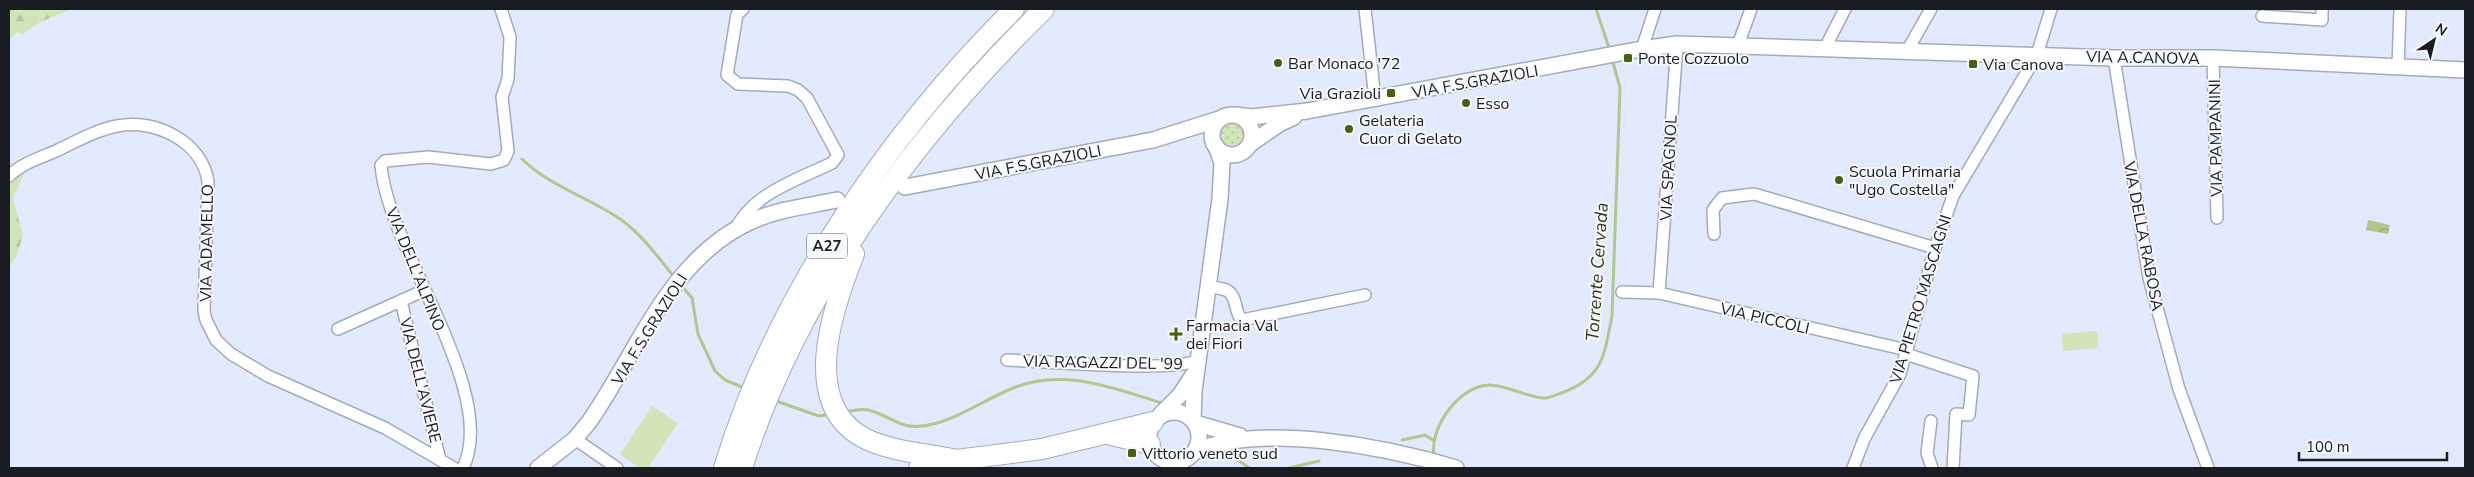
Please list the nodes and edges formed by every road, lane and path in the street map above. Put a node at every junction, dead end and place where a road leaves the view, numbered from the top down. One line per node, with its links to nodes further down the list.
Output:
1 (500, 9): 41 (street, VIA DELL'ALPINO)
2 (743, 9): 37 (street)
3 (1014, 9): 65 (highway, A27)
4 (1044, 9): 33 (highway, A27)
5 (1365, 9): 24 (street)
6 (1655, 9): 17 (street)
7 (1751, 9): 15 (street)
8 (1845, 9): 16 (street)
9 (1931, 9): 18 (street)
10 (2051, 9): 19 (street, VIA PIETRO MASCAGNI)
11 (2322, 9): 13 (street)
12 (2400, 9): 22 (street)
13 (2262, 16)
14 (1677, 44): 15 (main road, VIA A.CANOVA); 17 (main road, VIA A.CANOVA); 43 (street, VIA SPAGNOL)
15 (1738, 45): 16 (main road, VIA A.CANOVA)
16 (1825, 48): 18 (main road, VIA A.CANOVA)
17 (1642, 49): 24 (main road, VIA F.S.GRAZIOLI)
18 (1907, 51): 19 (main road, VIA A.CANOVA)
19 (2037, 55): 20 (main road, VIA A.CANOVA); 39 (street, VIA PIETRO MASCAGNI)
20 (2114, 58): 21 (main road, VIA A.CANOVA); 73 (street, VIA DELLA RABOSA)
21 (2213, 58): 22 (main road, VIA A.CANOVA); 36 (street, VIA PAMPANINI)
22 (2398, 67): 23 (main road, VIA A.CANOVA)
23 (2465, 70)
24 (1375, 99): 25 (main road, VIA F.S.GRAZIOLI)
25 (1307, 111): 26 (main road, VIA F.S.GRAZIOLI); 30 (main road, VIA F.S.GRAZIOLI)
26 (1236, 115): 27 (main road); 30 (main road)
27 (1220, 119): 28 (main road, VIA F.S.GRAZIOLI); 29 (main road)
28 (1171, 136): 29 (main road, VIA F.S.GRAZIOLI); 32 (main road, VIA F.S.GRAZIOLI)
29 (1215, 145): 30 (main road); 34 (main road)
30 (1247, 148): 34 (main road)
31 (9, 176): 58 (street, VIA ADAMELLO)
32 (905, 187)
33 (884, 192): 59 (highway, A27); 66 (highway, A27)
34 (1220, 199): 40 (main road)
35 (837, 200): 37 (main road, VIA F.S.GRAZIOLI)
36 (2217, 218)
37 (735, 230): 55 (main road, VIA F.S.GRAZIOLI)
38 (1714, 234): 39 (street)
39 (1935, 248): 47 (street, VIA PIETRO MASCAGNI)
40 (1208, 286): 44 (street); 49 (main road)
41 (425, 290): 45 (street, VIA DELL'AVIERE); 62 (street, VIA DELL'ALPINO)
42 (1622, 292): 43 (street, VIA PICCOLI)
43 (1659, 292): 47 (street, VIA PICCOLI)
44 (1365, 295)
45 (401, 301): 46 (street, VIA DELL'AVIERE); 58 (street, VIA DELL'AVIERE)
46 (338, 329)
47 (1907, 352): 70 (street, VIA PIETRO MASCAGNI); 72 (street, VIA PICCOLI)
48 (1007, 360): 49 (street, VIA RAGAZZI DEL '99)
49 (1198, 360): 50 (main road); 51 (main road)
50 (1156, 419): 51 (main road); 53 (highway, A27); 57 (main road)
51 (1194, 421): 54 (main road); 56 (main road)
52 (1931, 421): 71 (street)
53 (1110, 434): 57 (highway, A27); 59 (highway, A27)
54 (1248, 438): 56 (main road); 60 (main road)
55 (575, 439): 63 (main road, VIA F.S.GRAZIOLI); 64 (street)
56 (1193, 453): 57 (main road); 69 (main road)
57 (1158, 456)
58 (440, 460): 61 (street, VIA ADAMELLO)
59 (957, 460): 67 (highway, A27); 68 (highway, A27)
60 (1451, 467)
61 (454, 468)
62 (464, 468)
63 (538, 468)
64 (618, 468)
65 (724, 468)
66 (742, 468)
67 (919, 468)
68 (938, 468)
69 (1186, 468)
70 (1852, 468)
71 (1932, 468)
72 (1953, 468)
73 (2208, 468)

